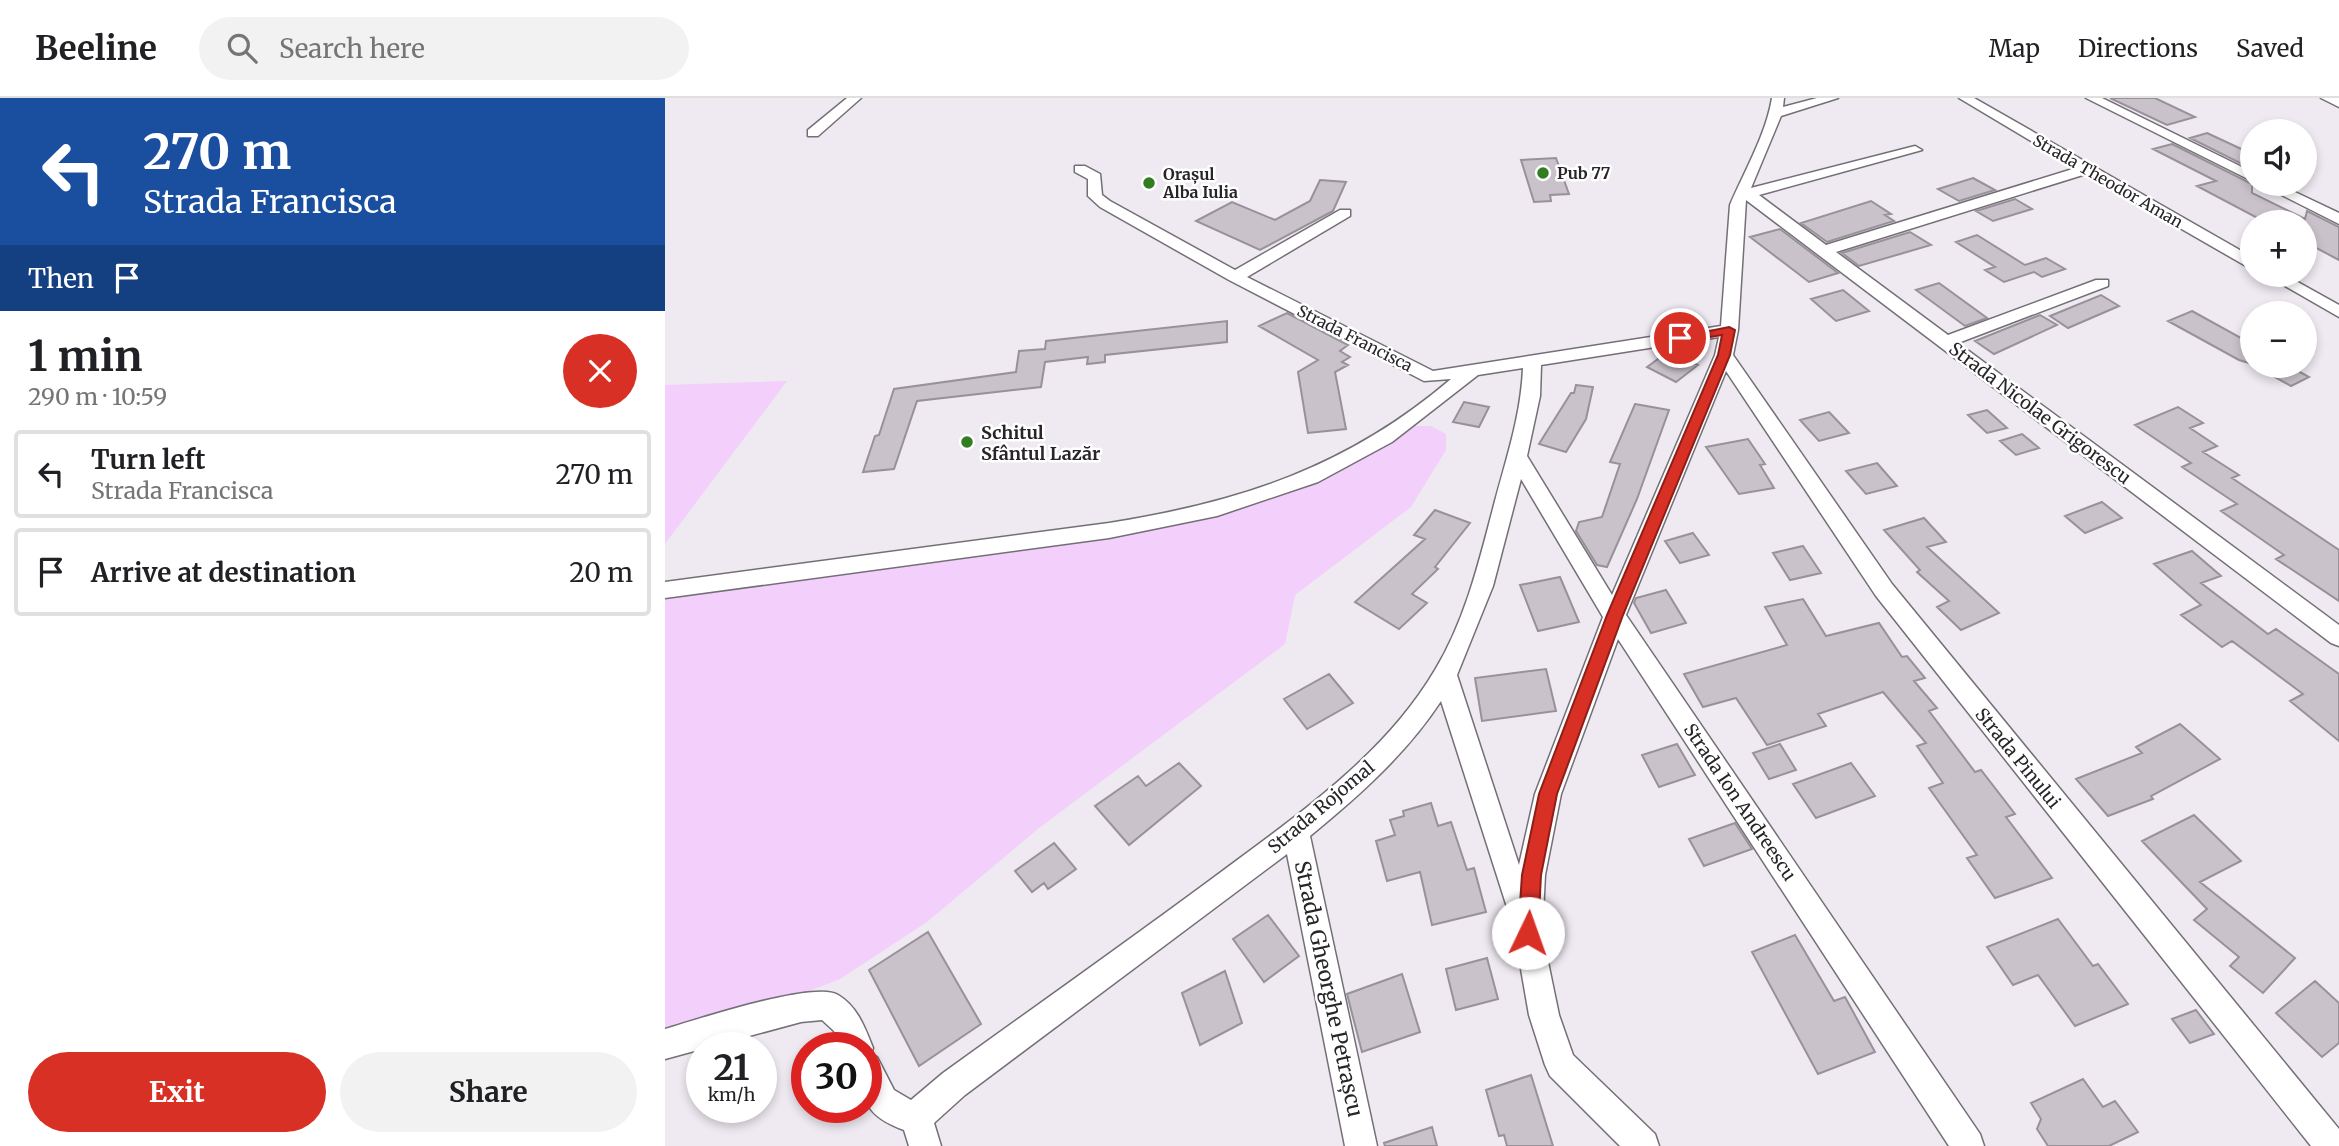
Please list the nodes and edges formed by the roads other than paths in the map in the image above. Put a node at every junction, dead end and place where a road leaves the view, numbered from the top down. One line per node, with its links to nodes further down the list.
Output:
1 (855, 98): 8 (street)
2 (1832, 98): 7 (street)
3 (1965, 98): 11 (street, Strada Theodor Aman)
4 (2092, 98): 12 (street)
5 (2327, 98): 6 (street)
6 (2339, 103)
7 (1777, 105): 13 (street)
8 (813, 134)
9 (1915, 150): 13 (street)
10 (1080, 169): 19 (street, Strada Francisca)
11 (2086, 169): 17 (street); 18 (street, Strada Theodor Aman)
12 (2240, 171)
13 (1744, 191): 17 (street, Strada Nicolae Grigorescu); 23 (street)
14 (2292, 196): 16 (street)
15 (1345, 213): 19 (street)
16 (2339, 219)
17 (1823, 251): 24 (street, Strada Nicolae Grigorescu)
18 (2240, 256)
19 (1235, 277): 26 (street, Strada Francisca)
20 (2102, 283): 24 (street)
21 (2295, 287): 22 (street)
22 (2339, 312)
23 (1727, 342): 25 (street, Strada Francisca); 29 (street); 41 (street, Strada Pinului)
24 (1945, 342): 30 (street, Strada Nicolae Grigorescu)
25 (1532, 361): 26 (street, Strada Francisca); 27 (street, Strada Rojomal)
26 (1473, 370): 28 (street)
27 (1516, 455): 29 (street, Strada Ion Andreescu); 31 (street, Strada Rojomal)
28 (665, 590)
29 (1615, 615): 33 (street); 40 (street, Strada Ion Andreescu)
30 (2339, 637)
31 (1444, 675): 32 (street, Strada Rojomal); 33 (street)
32 (1296, 831): 37 (street, Strada Rojomal); 38 (street, Strada Gheorghe Petrașcu)
33 (1528, 933): 39 (street)
34 (851, 1032): 35 (street)
35 (665, 1044)
36 (882, 1102): 37 (street, Strada Rojomal)
37 (920, 1131)
38 (1361, 1146)
39 (1643, 1146)
40 (1968, 1146)
41 (2332, 1146)

